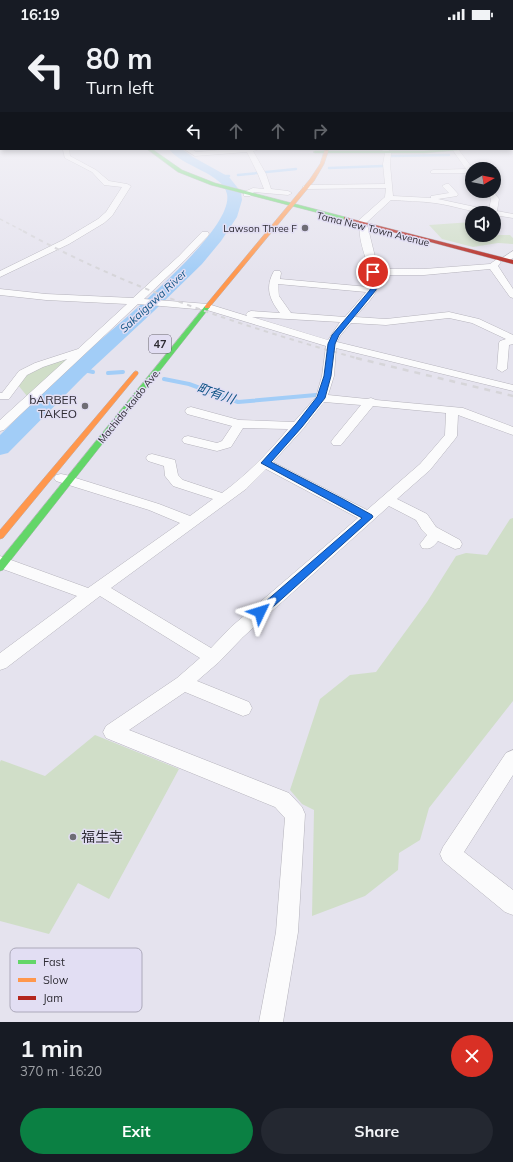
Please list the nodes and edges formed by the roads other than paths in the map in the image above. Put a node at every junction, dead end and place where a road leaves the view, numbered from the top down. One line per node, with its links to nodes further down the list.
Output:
1 (105, 181): 26 (street)
2 (206, 181): 12 (main road, Tama New Town Avenue)
3 (265, 181): 10 (street)
4 (310, 181): 9 (main road, Machida-kaido Ave. / 47)
5 (388, 181): 7 (street)
6 (296, 184): 11 (main road)
7 (389, 186): 9 (street); 13 (street)
8 (446, 186): 14 (street)
9 (306, 187): 16 (main road, Machida-kaido Ave. / 47)
10 (268, 191): 11 (street); 12 (street)
11 (288, 193): 15 (main road)
12 (247, 194): 15 (main road, Tama New Town Avenue)
13 (389, 198): 14 (street); 21 (street)
14 (426, 199): 17 (street)
15 (280, 202): 16 (main road, Tama New Town Avenue); 18 (main road)
16 (291, 206): 21 (main road, Tama New Town Avenue); 31 (main road, Machida-kaido Ave. / 47)
17 (465, 207)
18 (274, 210)
19 (501, 214): 20 (street)
20 (513, 216)
21 (363, 225): 23 (main road, Tama New Town Avenue); 25 (street)
22 (205, 234): 30 (street)
23 (504, 261): 24 (main road, Tama New Town Avenue); 25 (street); 29 (street)
24 (513, 266)
25 (373, 272): 27 (street)
26 (0, 274)
27 (373, 290): 33 (street); 34 (street)
28 (0, 292): 30 (street)
29 (513, 295)
30 (137, 301): 31 (street); 37 (street)
31 (208, 307): 32 (street); 57 (main road, Machida-kaido Ave. / 47)
32 (238, 316): 33 (street); 36 (street)
33 (288, 316): 34 (street)
34 (346, 321): 35 (street); 36 (street)
35 (513, 340): 39 (street)
36 (331, 344): 41 (street); 43 (street)
37 (82, 351): 40 (street); 45 (street)
38 (141, 367): 56 (main road, Machida-kaido Ave. / 47)
39 (502, 369)
40 (14, 385): 42 (street); 45 (street)
41 (513, 388)
42 (0, 396)
43 (321, 398): 44 (street); 49 (street)
44 (371, 401): 46 (street); 53 (street)
45 (27, 402): 50 (street)
46 (452, 410): 51 (street); 59 (street)
47 (192, 411): 48 (street)
48 (239, 424): 49 (street); 52 (street)
49 (299, 426): 55 (street)
50 (0, 427)
51 (513, 431)
52 (188, 440)
53 (337, 442)
54 (152, 458): 58 (street)
55 (265, 463): 58 (street); 60 (street)
56 (51, 475): 57 (street); 62 (main road, Machida-kaido Ave. / 47)
57 (69, 480): 61 (street); 64 (main road, Machida-kaido Ave. / 47)
58 (224, 498): 61 (street)
59 (388, 500): 60 (street); 63 (street)
60 (368, 517): 66 (street)
61 (191, 522): 65 (street)
62 (0, 536)
63 (455, 544)
64 (1, 564): 65 (street)
65 (95, 592): 66 (street); 67 (street)
66 (213, 657): 68 (street)
67 (0, 663)
68 (183, 682): 69 (street); 72 (street)
69 (243, 708)
70 (513, 759): 71 (street)
71 (513, 904)
72 (271, 1022)

